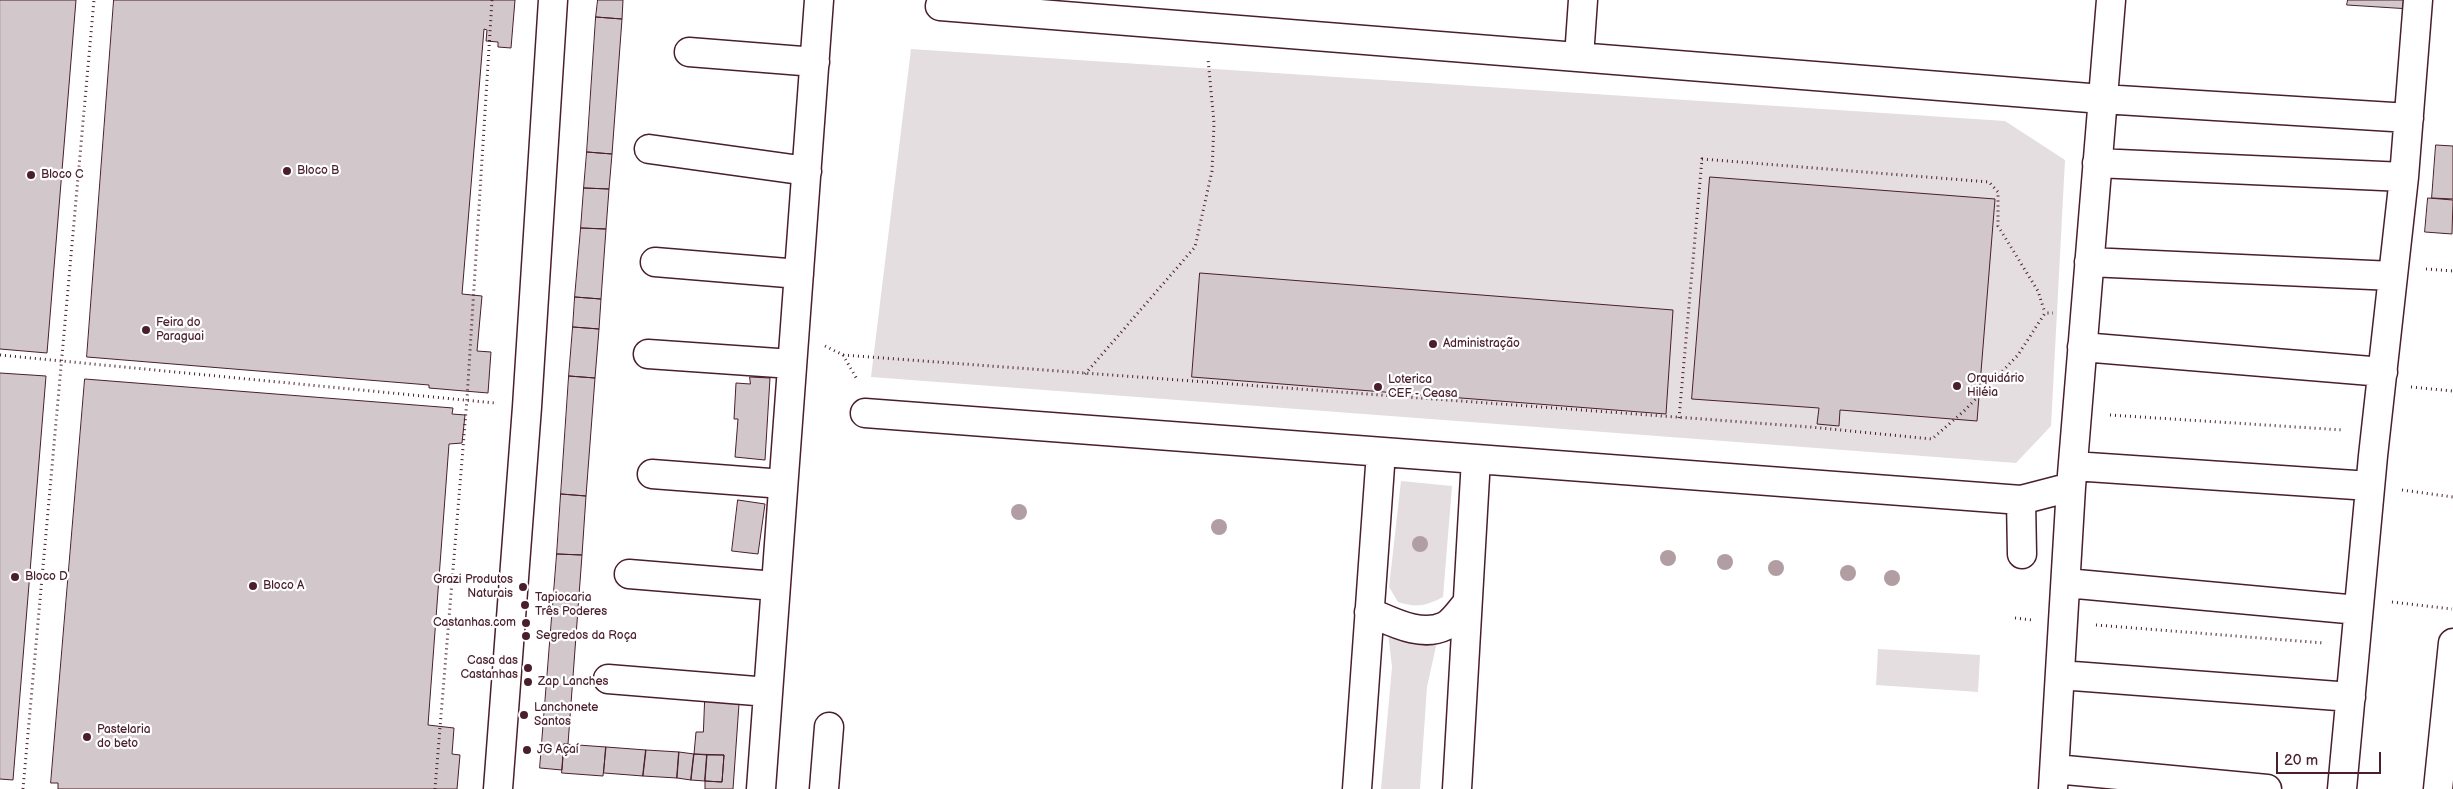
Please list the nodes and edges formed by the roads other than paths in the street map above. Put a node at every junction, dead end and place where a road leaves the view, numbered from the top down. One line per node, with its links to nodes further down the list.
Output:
1 (554, 0): 47 (lane)
2 (819, 0): 9 (lane)
3 (1583, 0): 8 (lane)
4 (2111, 0): 10 (lane)
5 (2418, 0): 11 (lane)
6 (940, 6): 8 (lane)
7 (688, 52): 9 (lane)
8 (1579, 57): 10 (lane)
9 (815, 62): 14 (lane)
10 (2102, 99): 11 (lane); 13 (lane)
11 (2409, 118): 15 (lane)
12 (649, 149): 14 (lane)
13 (2097, 163): 15 (lane); 17 (lane)
14 (806, 172): 18 (lane)
15 (2404, 177): 19 (lane)
16 (655, 262): 18 (lane)
17 (2088, 262): 19 (lane); 20 (lane)
18 (799, 274): 22 (lane)
19 (2393, 276): 23 (lane)
20 (2082, 347): 23 (lane); 28 (lane)
21 (648, 354): 22 (lane)
22 (792, 364): 29 (lane)
23 (2382, 378): 30 (lane)
24 (870, 413): 25 (lane)
25 (1381, 452): 26 (lane); 38 (lane)
26 (1476, 460): 31 (lane); 36 (lane)
27 (652, 474): 29 (lane)
28 (2072, 477): 30 (lane); 31 (lane); 34 (lane)
29 (783, 484): 35 (lane)
30 (2370, 486): 37 (lane)
31 (2021, 500): 32 (lane)
32 (2022, 554)
33 (629, 574): 35 (lane)
34 (2066, 583): 37 (lane); 40 (lane)
35 (776, 586): 42 (lane)
36 (1467, 603): 38 (lane); 51 (lane)
37 (2359, 604): 43 (lane)
38 (1369, 612): 50 (lane)
39 (2453, 643): 45 (lane)
40 (2060, 675): 43 (lane); 46 (lane)
41 (608, 679): 42 (lane)
42 (768, 692): 48 (lane)
43 (2351, 696): 53 (lane)
44 (829, 727): 49 (lane)
45 (2447, 763): 54 (lane)
46 (2054, 779): 52 (lane)
47 (498, 789)
48 (761, 789)
49 (824, 789)
50 (1357, 789)
51 (1457, 789)
52 (2268, 789)
53 (2342, 789)
54 (2438, 789)

